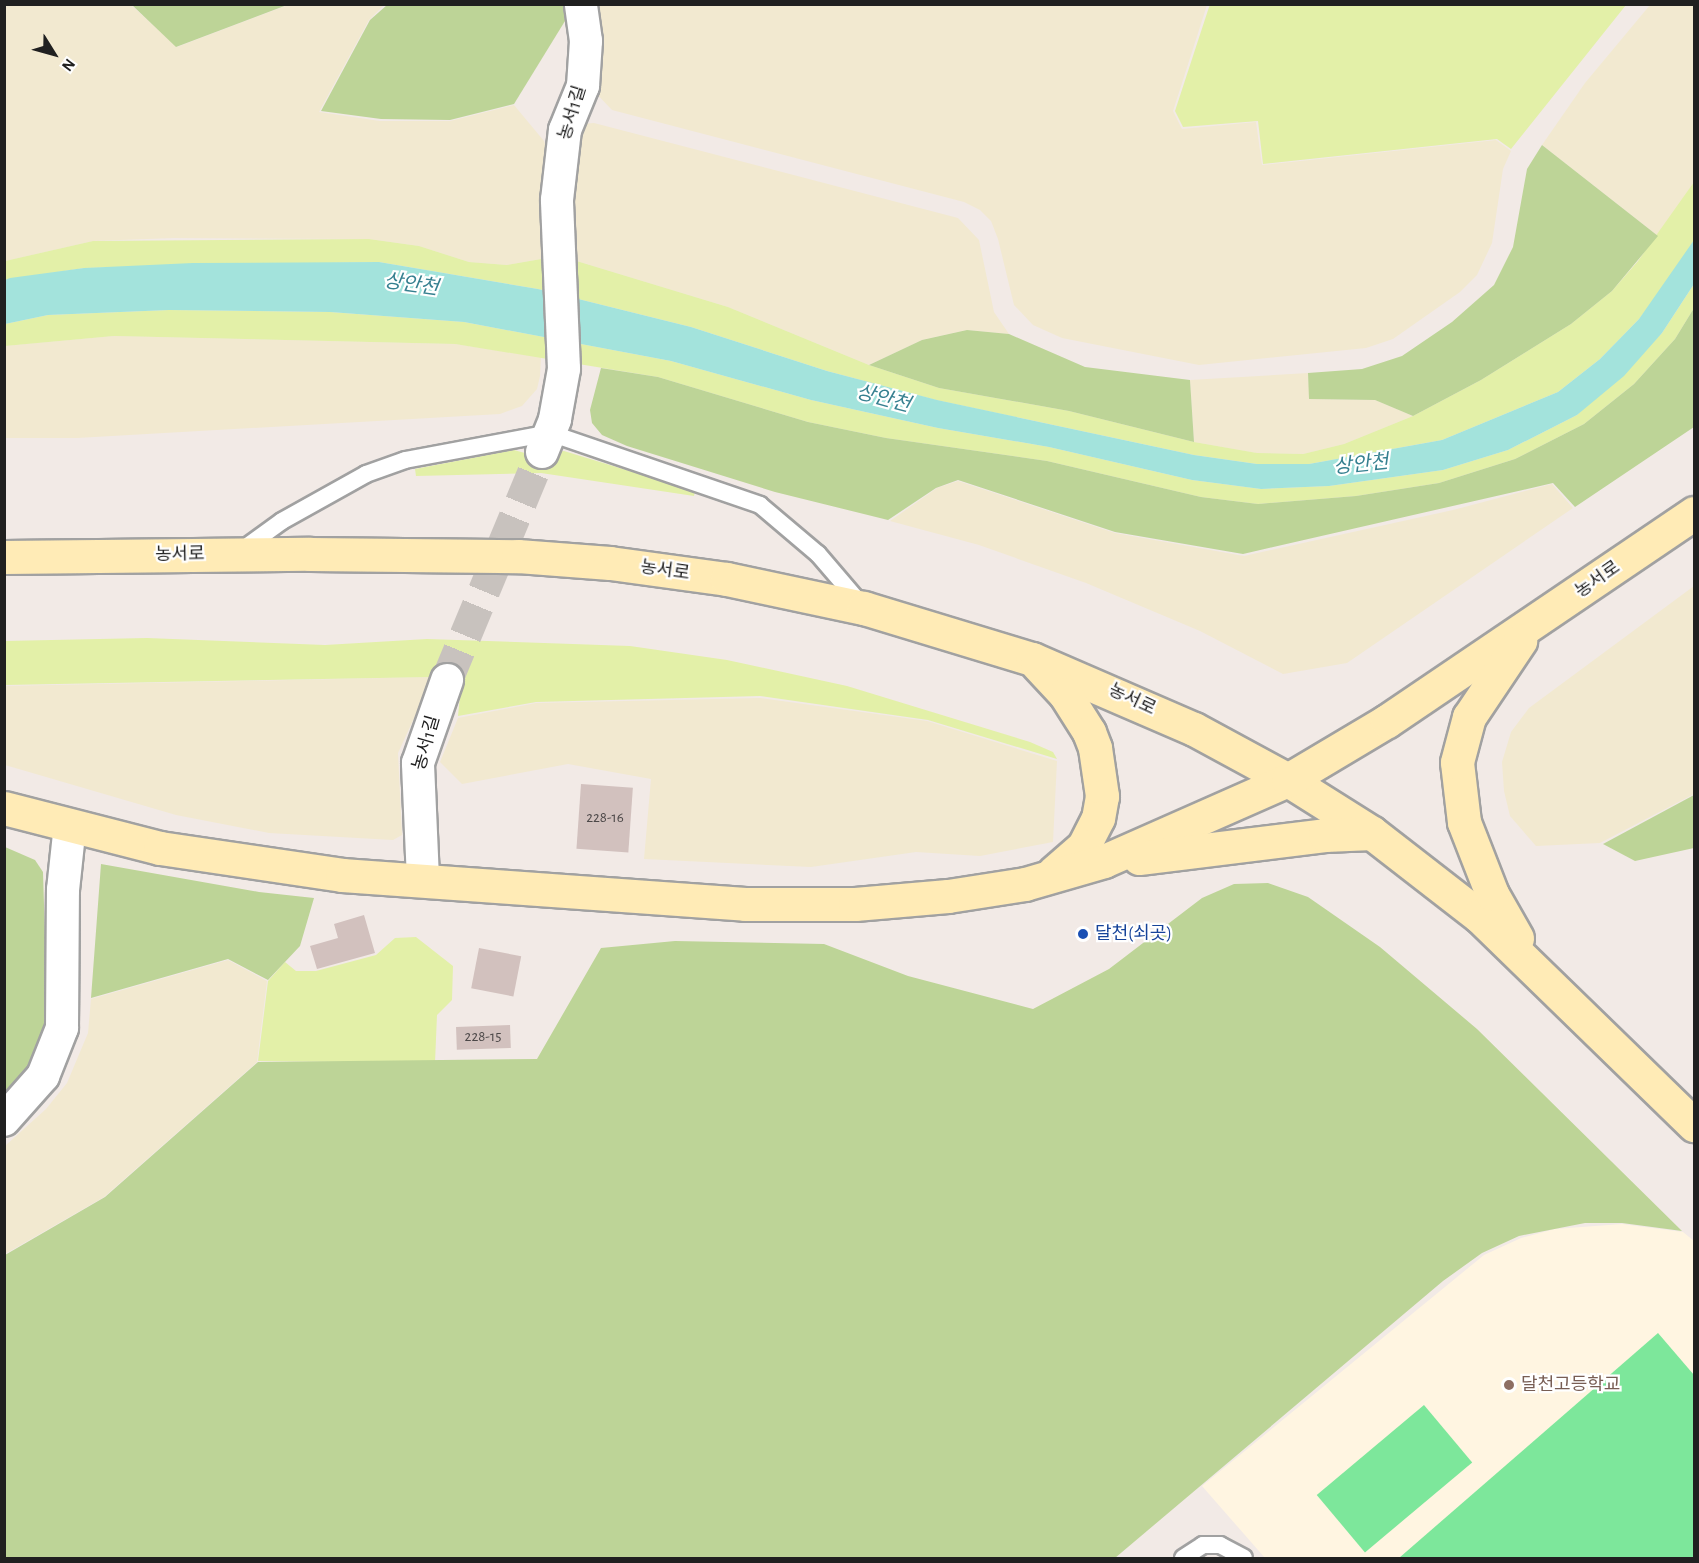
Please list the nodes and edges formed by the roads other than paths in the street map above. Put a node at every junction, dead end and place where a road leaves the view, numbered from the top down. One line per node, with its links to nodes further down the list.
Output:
1 (581, 4): 2 (street, 농서1길)
2 (546, 442): 4 (lane); 6 (lane)
3 (1695, 513): 7 (street, 농서로)
4 (237, 555): 5 (street, 농서로); 6 (street, 농서로)
5 (4, 557)
6 (864, 608): 8 (street, 농서로)
7 (1530, 627): 10 (street, 농서로); 17 (street)
8 (1032, 659): 10 (street, 농서로); 15 (street)
9 (447, 680): 16 (street, 농서1길)
10 (1288, 780): 13 (street); 14 (street, 농서로)
11 (4, 808): 12 (street, 농서로)
12 (70, 825): 16 (street, 농서로); 18 (street)
13 (1371, 833): 14 (street); 17 (street)
14 (1104, 861): 15 (street, 농서로)
15 (1044, 878): 16 (street, 농서로)
16 (423, 879)
17 (1535, 967): 19 (street)
18 (4, 1120)
19 (1695, 1125)
20 (1183, 1558): 21 (lane)
21 (1244, 1558)

